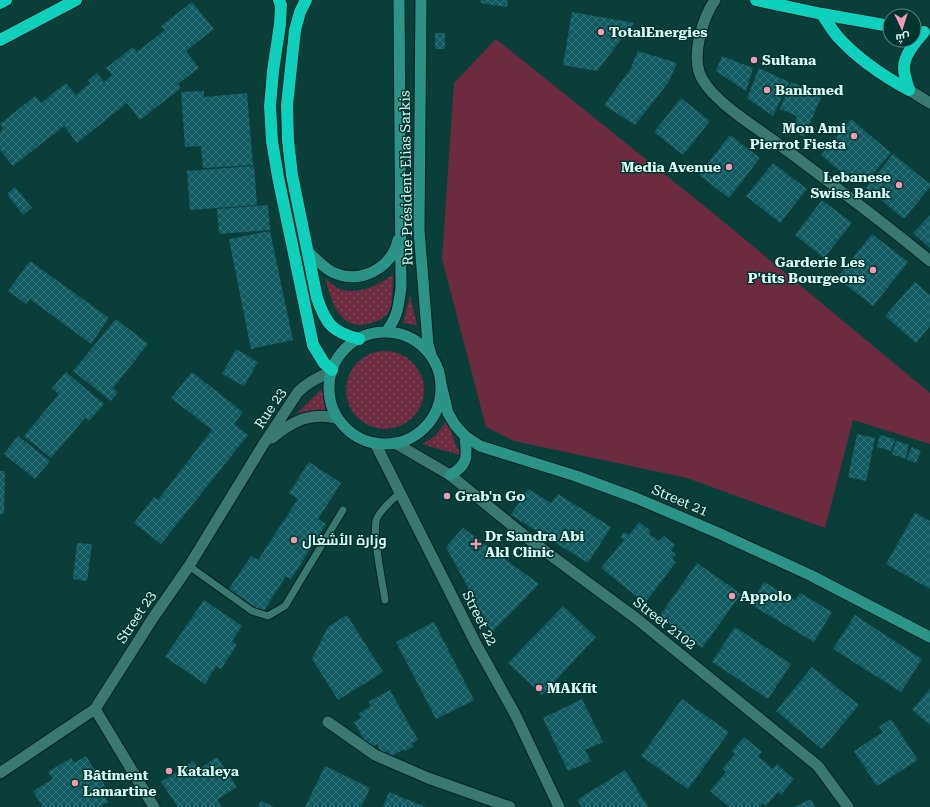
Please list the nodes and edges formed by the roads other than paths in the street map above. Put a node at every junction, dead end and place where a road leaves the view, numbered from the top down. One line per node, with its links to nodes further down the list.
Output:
1 (6, 0): 9 (highway)
2 (76, 0): 13 (highway)
3 (279, 0): 17 (highway)
4 (306, 0): 16 (highway)
5 (399, 0): 18 (main road, Rue Président Elias Sarkis)
6 (421, 0): 23 (main road, Rue Président Elias Sarkis)
7 (715, 0): 20 (street)
8 (756, 0): 10 (highway)
9 (0, 3)
10 (822, 14): 11 (highway); 14 (highway)
11 (882, 25)
12 (923, 31): 14 (highway)
13 (0, 40)
14 (909, 90): 15 (street)
15 (930, 103)
16 (299, 208): 17 (highway); 19 (highway)
17 (285, 212): 24 (highway)
18 (400, 234): 19 (main road); 21 (main road, Rue Président Elias Sarkis)
19 (308, 252): 22 (highway)
20 (930, 261)
21 (386, 332): 22 (main road); 23 (main road)
22 (359, 339): 24 (main road)
23 (431, 355): 25 (main road)
24 (332, 371): 26 (main road); 30 (street, Rue 23)
25 (442, 384): 27 (main road, Street 21); 29 (main road)
26 (337, 418): 28 (main road); 30 (street, Rue 23)
27 (465, 436): 31 (main road); 36 (main road, Street 21)
28 (375, 443): 29 (main road); 32 (street, Street 22)
29 (394, 443): 31 (street, Street 2102)
30 (264, 445): 34 (street, Street 23)
31 (450, 475): 43 (street, Street 2102)
32 (400, 493): 35 (lane); 42 (street, Street 22)
33 (343, 510): 34 (lane)
34 (189, 566): 37 (street, Street 23)
35 (385, 600)
36 (930, 637)
37 (95, 709): 39 (street, Street 23); 40 (street)
38 (328, 722): 41 (street)
39 (0, 773)
40 (154, 807)
41 (510, 807)
42 (559, 807)
43 (848, 807)

